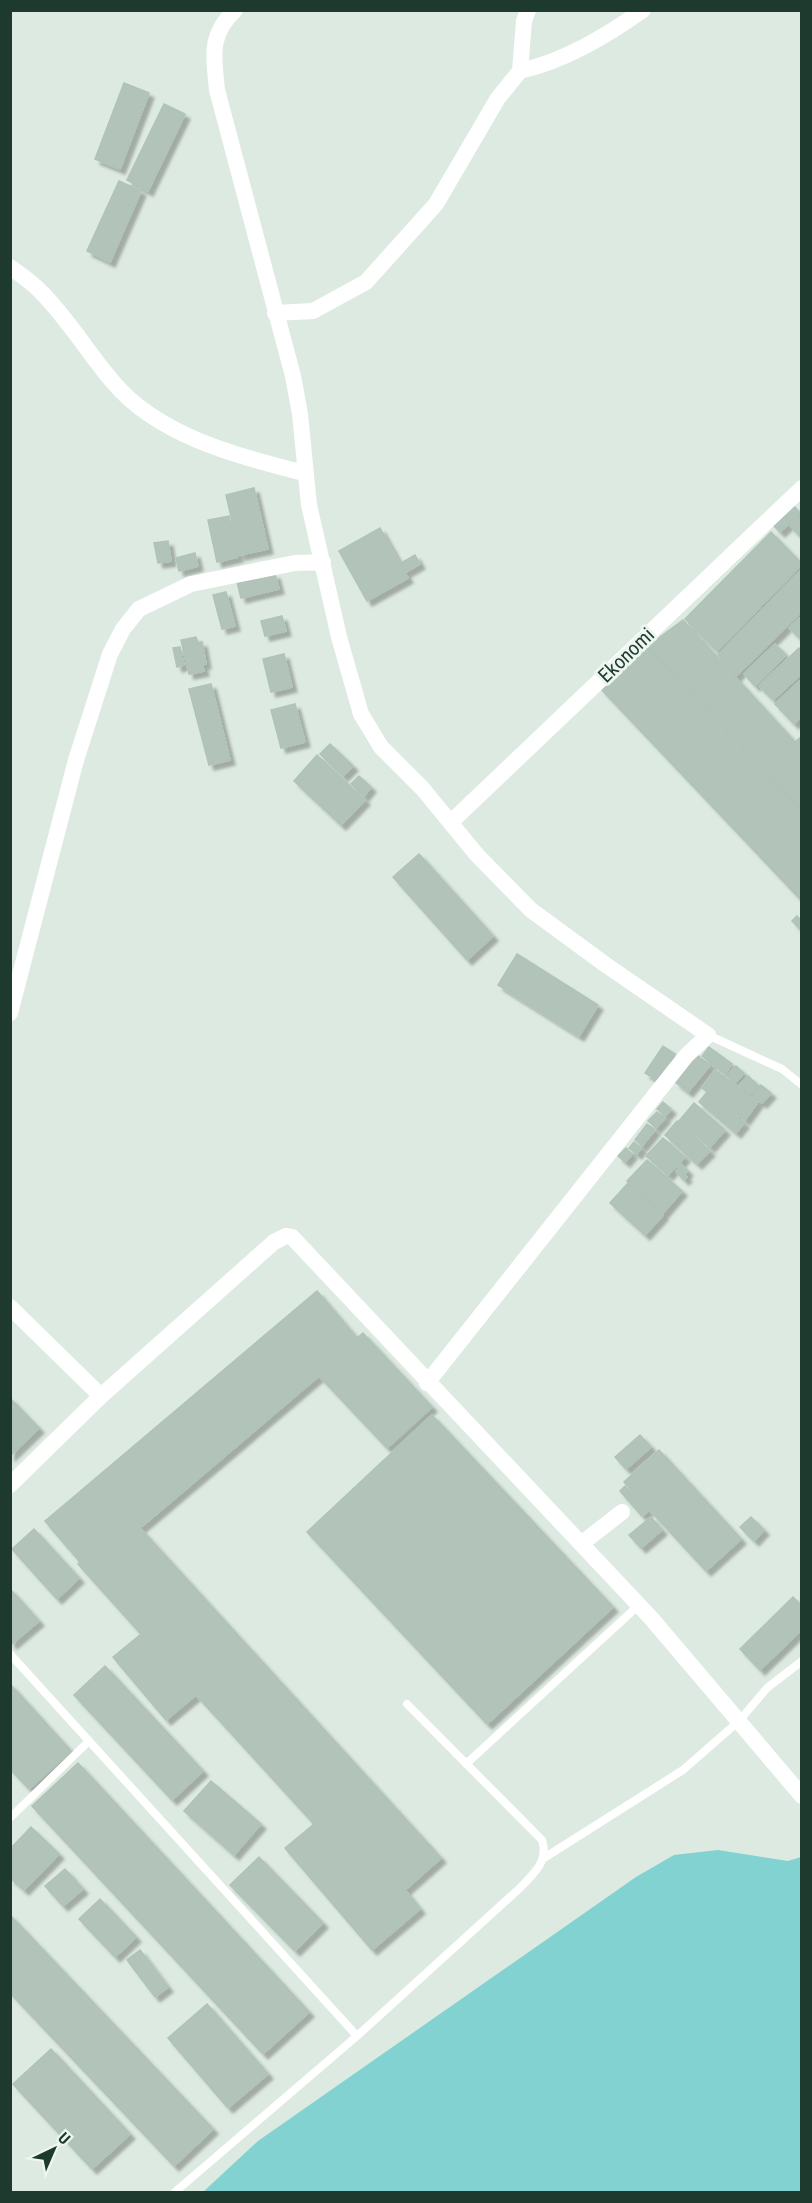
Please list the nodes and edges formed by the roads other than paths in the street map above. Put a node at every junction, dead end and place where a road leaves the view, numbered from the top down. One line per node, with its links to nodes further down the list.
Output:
1 (235, 10): 6 (street)
2 (528, 10): 4 (street)
3 (643, 10): 4 (street)
4 (520, 71): 6 (street)
5 (10, 267): 7 (street)
6 (275, 313): 7 (street)
7 (304, 473): 9 (street)
8 (801, 488): 10 (street, Ekonomi)
9 (323, 562): 10 (street); 11 (street)
10 (451, 822): 12 (street)
11 (10, 1013)
12 (708, 1035): 13 (lane); 15 (street)
13 (801, 1085)
14 (10, 1307): 16 (street)
15 (427, 1383): 16 (street); 19 (street)
16 (101, 1396): 17 (street)
17 (10, 1485)
18 (622, 1512): 19 (street)
19 (581, 1544): 20 (street)
20 (639, 1605): 24 (street); 26 (lane)
21 (10, 1654): 25 (lane)
22 (801, 1661): 24 (lane)
23 (407, 1704): 26 (lane)
24 (739, 1721): 27 (street); 29 (lane)
25 (89, 1740): 28 (lane); 30 (lane)
26 (466, 1764): 29 (lane)
27 (801, 1796)
28 (10, 1818)
29 (544, 1858): 30 (lane)
30 (357, 2036): 31 (lane)
31 (175, 2193)

